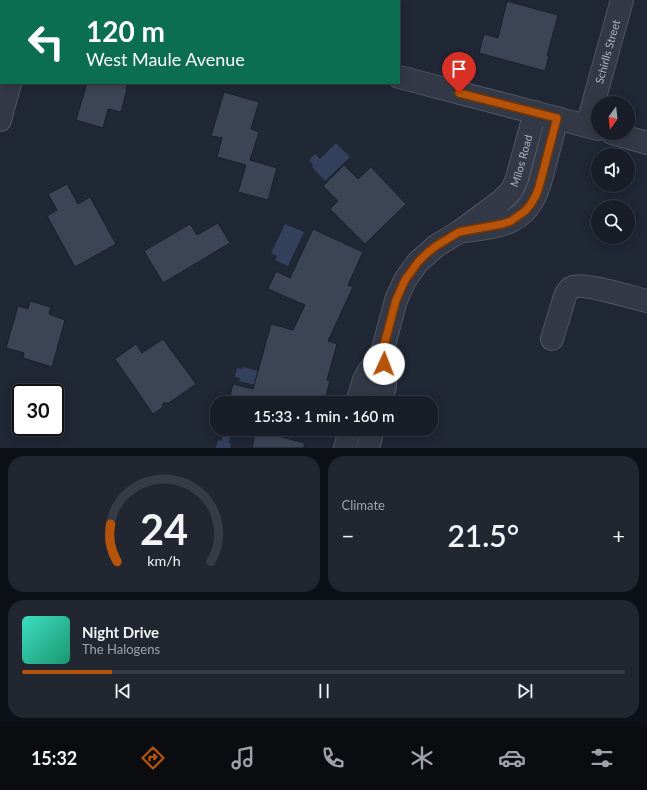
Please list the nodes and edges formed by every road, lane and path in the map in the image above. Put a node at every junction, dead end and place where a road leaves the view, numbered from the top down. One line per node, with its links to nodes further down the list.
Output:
1 (622, 0): 4 (street, Schirlls Street)
2 (400, 77): 5 (street)
3 (10, 84): 7 (street)
4 (600, 96)
5 (535, 112): 6 (street); 11 (street, Milos Road)
6 (557, 118): 8 (street); 12 (street, Milos Road)
7 (0, 120)
8 (591, 128)
9 (635, 140): 10 (street)
10 (647, 143)
11 (512, 190): 12 (street); 13 (street, Milos Road)
12 (531, 204): 13 (street, Milos Road)
13 (459, 232): 16 (street, Milos Road)
14 (647, 302): 15 (street)
15 (552, 339)
16 (382, 353): 17 (street, Milos Road); 18 (street, Milos Road)
17 (359, 396)
18 (382, 396)
19 (348, 436): 21 (street)
20 (371, 436): 22 (street)
21 (344, 448)
22 (368, 448)

